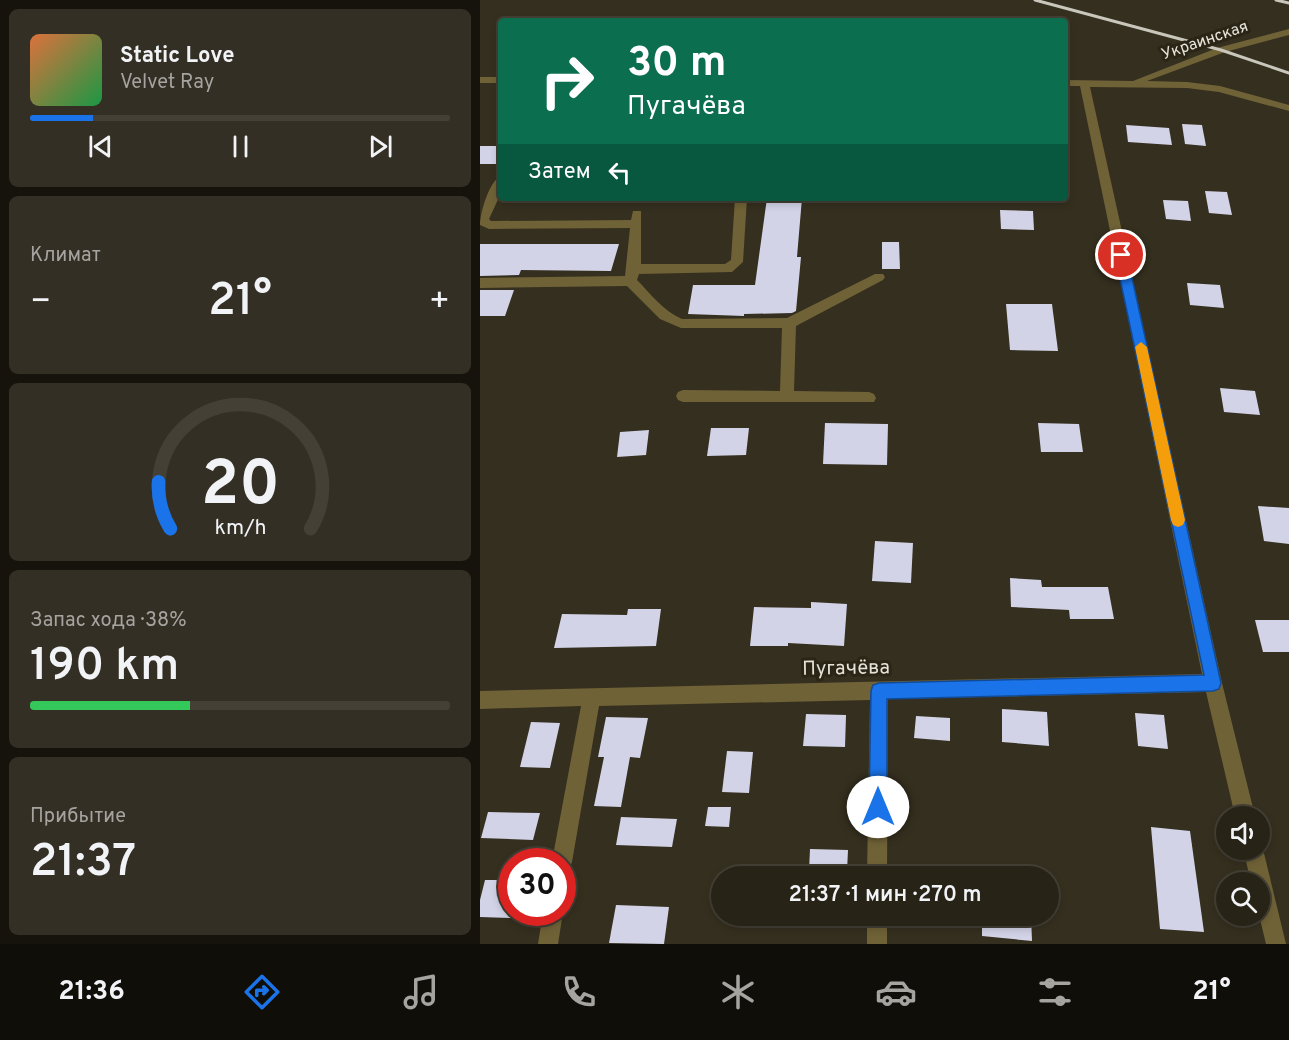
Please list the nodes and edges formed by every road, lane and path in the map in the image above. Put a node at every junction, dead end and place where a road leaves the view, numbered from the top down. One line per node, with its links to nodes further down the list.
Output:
1 (1289, 32): 6 (street, Украинская)
2 (480, 80): 3 (street)
3 (498, 80)
4 (1068, 82): 5 (street)
5 (1084, 83): 6 (street); 17 (street)
6 (1132, 84): 7 (street)
7 (1289, 108)
8 (498, 186): 10 (street)
9 (741, 201): 10 (street)
10 (632, 275): 12 (street); 13 (street)
11 (879, 277): 13 (street)
12 (480, 283)
13 (789, 323): 15 (street)
14 (683, 396): 15 (street)
15 (787, 397): 16 (street)
16 (869, 398)
17 (1213, 683): 18 (street, Пугачёва); 21 (street)
18 (879, 691): 19 (street, Пугачёва); 24 (street)
19 (592, 697): 20 (street, Пугачёва); 22 (street)
20 (480, 700)
21 (1243, 806)
22 (565, 848)
23 (1256, 860): 29 (street)
24 (877, 866)
25 (551, 926): 27 (street)
26 (877, 926): 28 (street)
27 (548, 944)
28 (877, 944)
29 (1276, 944)

